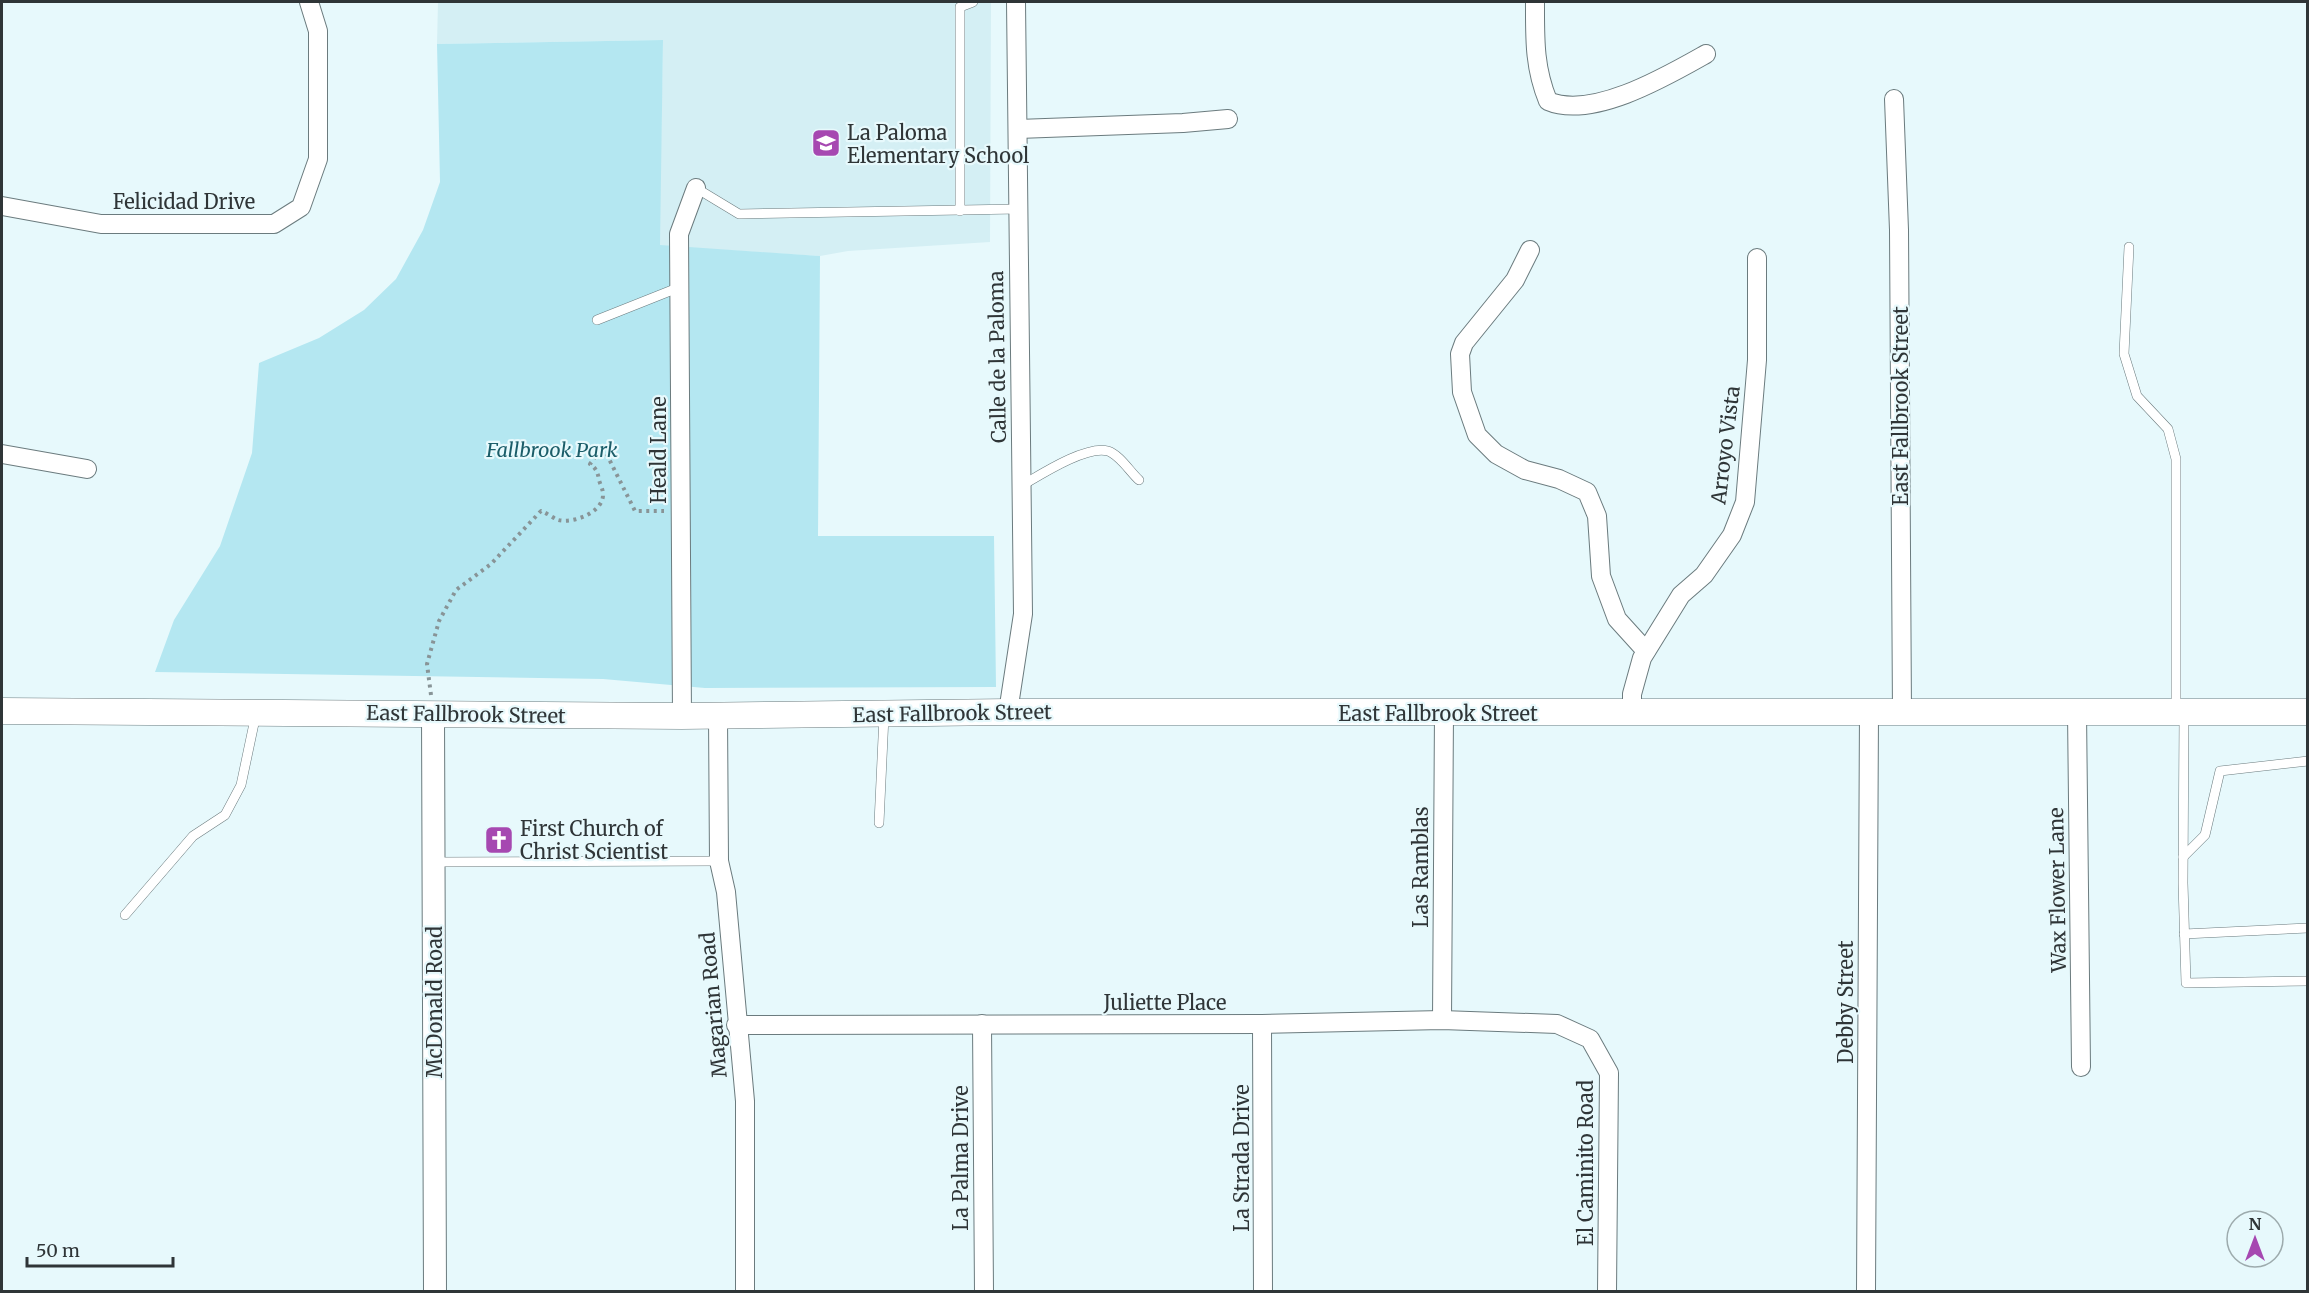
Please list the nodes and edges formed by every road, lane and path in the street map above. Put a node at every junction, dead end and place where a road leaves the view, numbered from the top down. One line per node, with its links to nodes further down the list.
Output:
1 (309, 2): 10 (street, Felicidad Drive)
2 (973, 2): 12 (lane)
3 (1016, 2): 8 (street, Calle de la Paloma)
4 (1535, 2): 5 (street)
5 (1706, 54)
6 (1894, 99): 35 (street, East Fallbrook Street)
7 (1228, 119): 8 (street)
8 (1018, 129): 11 (street, Calle de la Paloma)
9 (696, 188): 12 (lane); 16 (street, Heald Lane)
10 (2, 206)
11 (1018, 208): 12 (lane); 21 (street, Calle de la Paloma)
12 (960, 211)
13 (2128, 247): 30 (lane)
14 (1530, 250): 23 (street)
15 (1757, 258): 23 (street, Arroyo Vista)
16 (680, 287): 17 (lane); 22 (street, Heald Lane)
17 (597, 320)
18 (2, 454): 19 (street)
19 (87, 469)
20 (1139, 480): 21 (lane)
21 (1021, 486): 26 (street, Calle de la Paloma)
22 (681, 510): 32 (path); 36 (street, Heald Lane)
23 (1646, 651): 27 (street, Arroyo Vista)
24 (2, 711): 25 (main road, East Fallbrook Street)
25 (256, 712): 32 (main road, East Fallbrook Street); 43 (lane)
26 (1008, 712): 33 (main road, East Fallbrook Street); 34 (main road, East Fallbrook Street)
27 (1632, 712): 28 (main road, East Fallbrook Street); 34 (main road, East Fallbrook Street)
28 (1869, 712): 35 (main road, East Fallbrook Street); 58 (street, Debby Street)
29 (2077, 712): 30 (main road, East Fallbrook Street); 35 (main road, East Fallbrook Street); 52 (street, Wax Flower Lane)
30 (2180, 712): 31 (main road, East Fallbrook Street); 40 (lane)
31 (2307, 712)
32 (433, 713): 36 (main road, East Fallbrook Street); 42 (street, McDonald Road)
33 (884, 713): 37 (main road, East Fallbrook Street); 39 (lane)
34 (1444, 713): 47 (street, Las Ramblas)
35 (1902, 713)
36 (682, 716): 37 (main road, East Fallbrook Street)
37 (718, 716): 41 (street, Magarian Road)
38 (2307, 761): 40 (lane)
39 (879, 823)
40 (2183, 857): 45 (lane)
41 (719, 861): 42 (lane); 50 (street, Magarian Road)
42 (433, 862): 53 (street, McDonald Road)
43 (125, 915)
44 (2307, 928): 45 (lane)
45 (2184, 934): 46 (lane)
46 (2307, 981)
47 (1442, 1020): 49 (street, Juliette Place); 51 (street, Juliette Place)
48 (982, 1024): 49 (street, Juliette Place); 50 (street, Juliette Place); 55 (street, La Palma Drive)
49 (1262, 1024): 56 (street, La Strada Drive)
50 (736, 1025): 54 (street, Magarian Road)
51 (1590, 1039): 57 (street, El Caminito Road)
52 (2081, 1067)
53 (435, 1292)
54 (745, 1292)
55 (984, 1292)
56 (1263, 1292)
57 (1607, 1292)
58 (1866, 1292)

